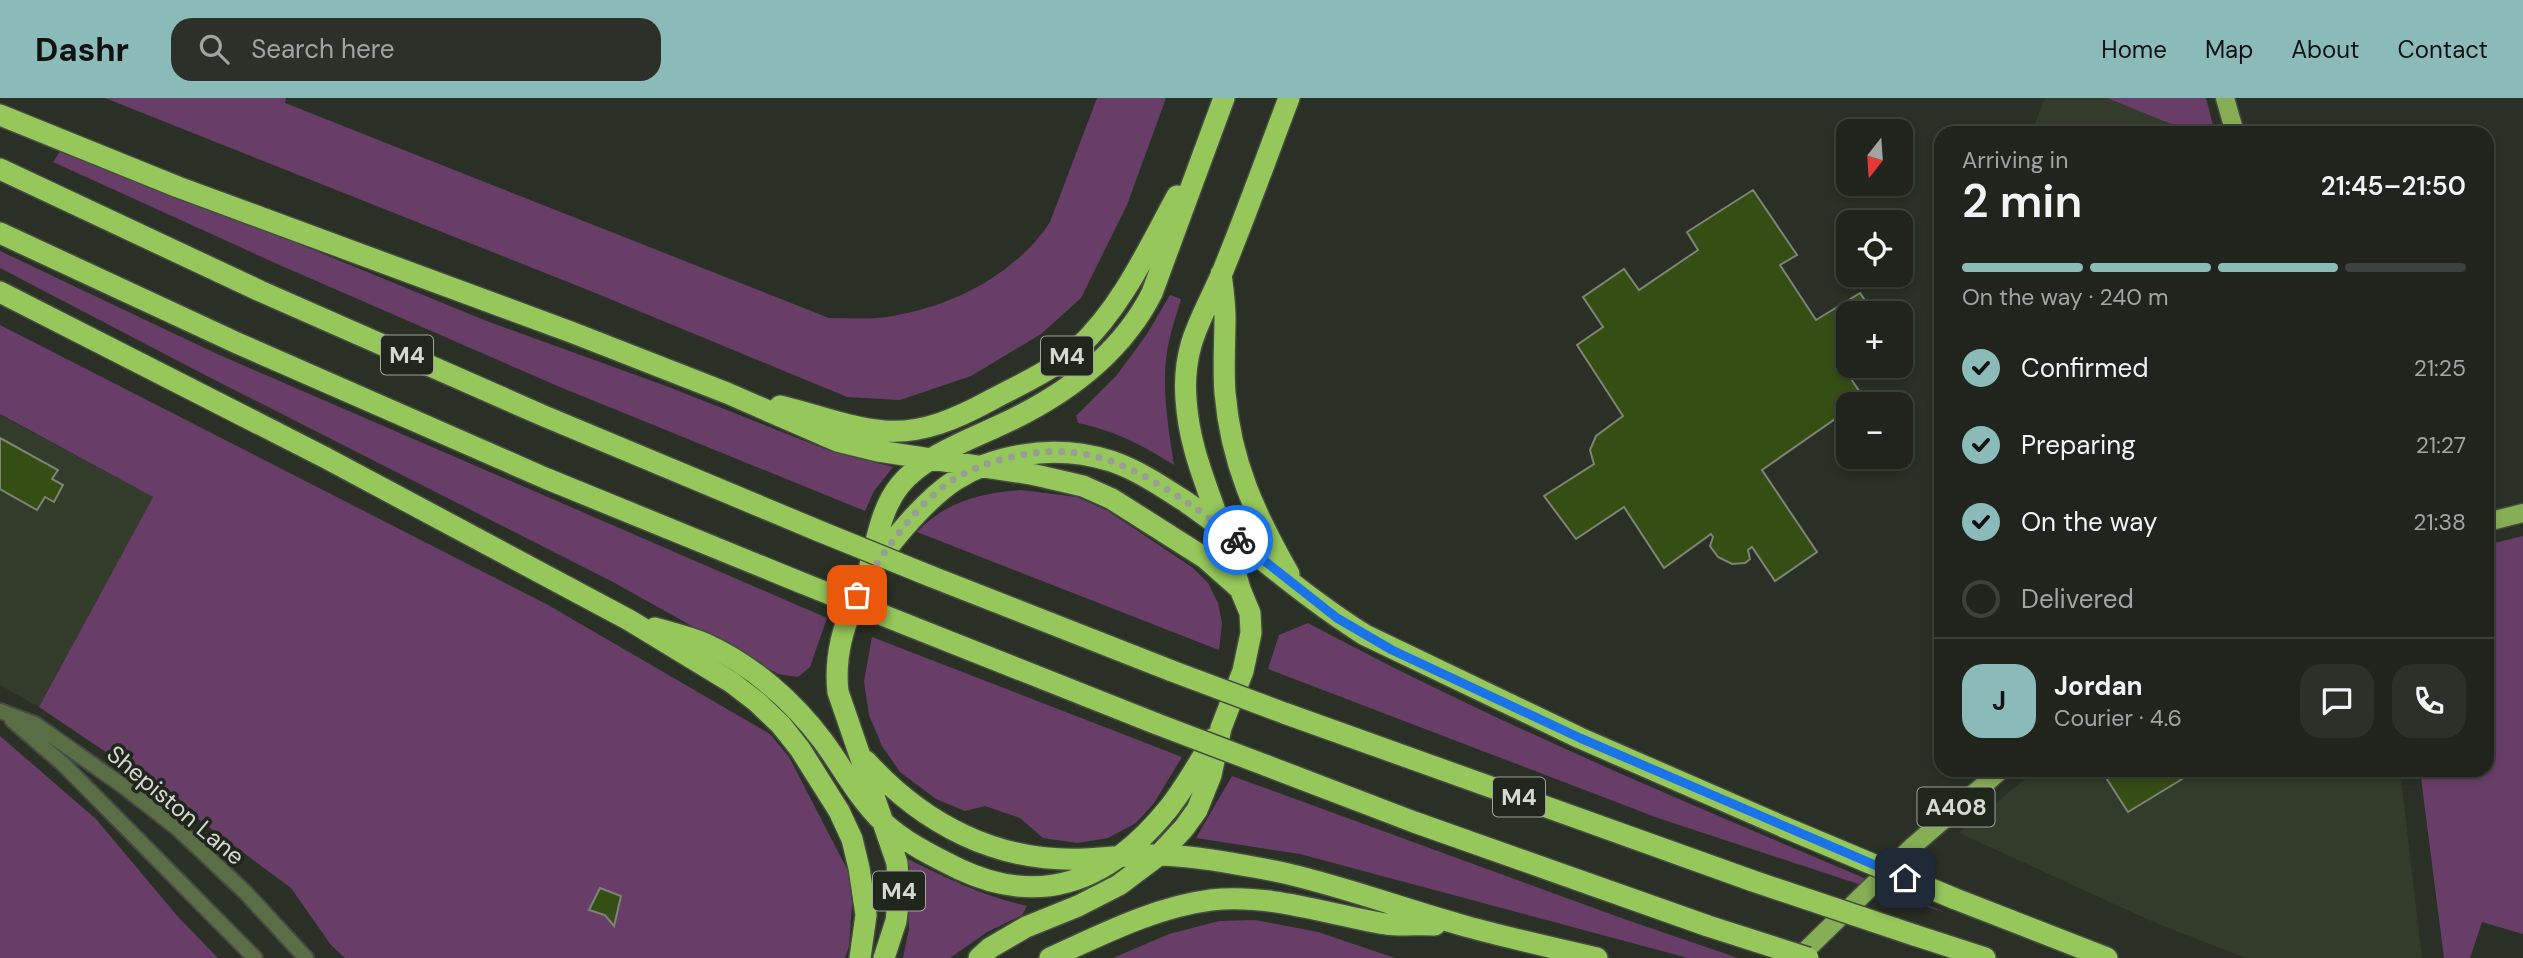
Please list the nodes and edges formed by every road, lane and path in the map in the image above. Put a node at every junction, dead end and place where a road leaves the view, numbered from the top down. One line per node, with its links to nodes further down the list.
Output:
1 (1224, 98): 6 (highway, M4)
2 (1289, 98): 9 (highway, M4)
3 (2225, 98): 5 (main road)
4 (0, 115): 11 (highway, M4)
5 (2233, 126)
6 (1212, 133): 11 (highway, M4); 12 (highway, M4)
7 (0, 169): 38 (highway, M4, bridge)
8 (0, 233): 37 (highway, M4, bridge)
9 (1221, 274): 16 (highway, M4); 18 (highway, M4)
10 (0, 292): 20 (highway, M4)
11 (727, 393): 12 (highway, M4)
12 (931, 459): 13 (highway, M4); 17 (highway, M4)
13 (978, 467): 16 (highway, M4); 17 (highway, M4); 19 (highway, M4)
14 (2523, 513): 15 (main road)
15 (2494, 520)
16 (1221, 527): 18 (highway, M4); 19 (highway, M4)
17 (866, 580): 23 (highway, M4)
18 (1295, 586): 39 (highway, M4, bridge)
19 (1240, 589): 22 (highway, M4)
20 (629, 620): 25 (highway, M4); 31 (highway, M4)
21 (0, 711): 29 (street, Shepiston Lane); 30 (street, Shepiston Lane)
22 (1221, 728): 26 (highway, M4); 27 (highway, M4)
23 (860, 754): 25 (highway, M4); 27 (highway, M4)
24 (1993, 777): 36 (main road, A408)
25 (884, 824): 27 (highway, M4); 32 (highway, M4)
26 (1159, 855): 27 (highway, M4); 28 (highway, M4); 33 (highway, M4)
27 (1121, 856)
28 (1458, 925): 34 (highway, M4); 35 (highway, M4)
29 (255, 958)
30 (306, 958)
31 (860, 958)
32 (884, 958)
33 (979, 958)
34 (1050, 958)
35 (1597, 958)
36 (1798, 958)
37 (1808, 958)
38 (1985, 958)
39 (2107, 958)

